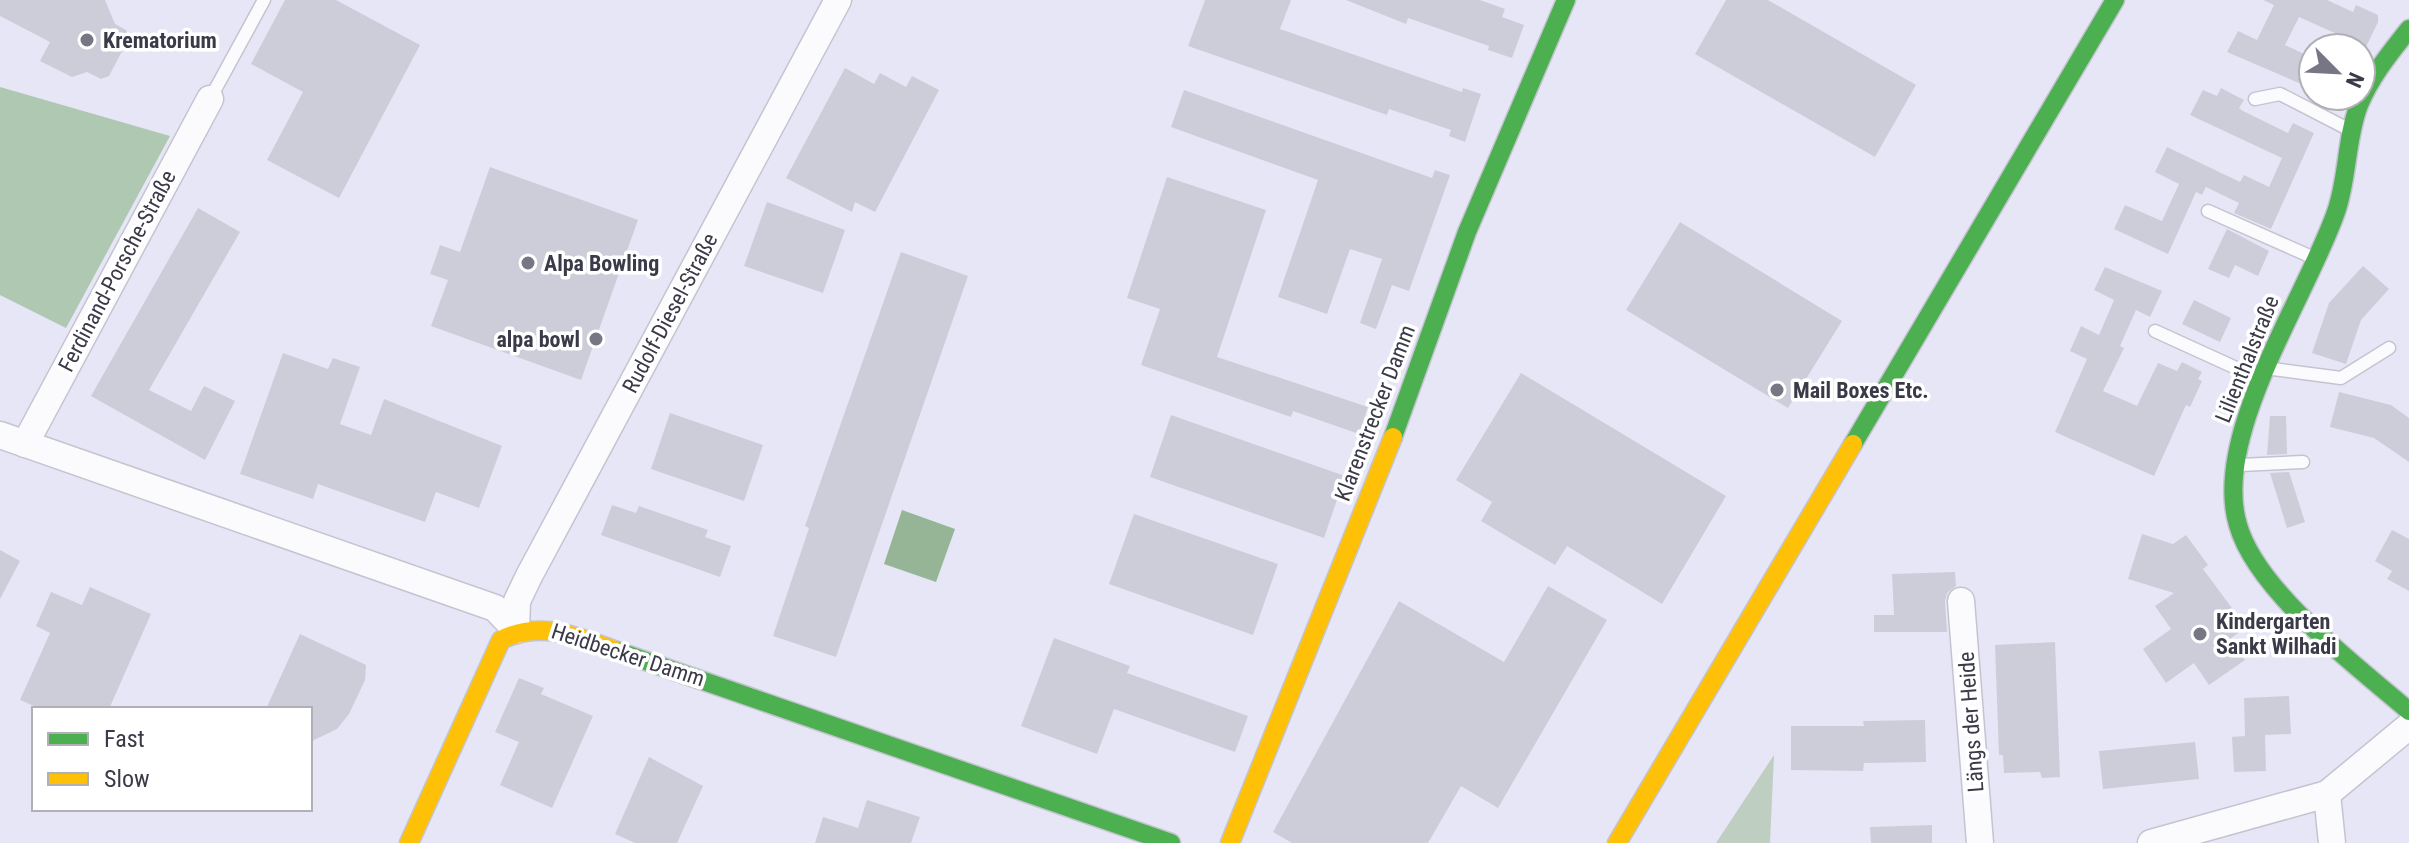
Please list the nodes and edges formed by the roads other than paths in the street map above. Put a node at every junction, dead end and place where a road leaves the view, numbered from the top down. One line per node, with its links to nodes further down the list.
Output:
1 (264, 0): 6 (lane)
2 (838, 0): 19 (street, Rudolf-Diesel-Straße)
3 (1566, 0): 25 (street, Klarenstrecker Damm)
4 (2115, 0): 26 (street)
5 (2409, 29): 8 (street, Lilienthalstraße)
6 (210, 99): 15 (street, Ferdinand-Porsche-Straße)
7 (2255, 99): 8 (lane)
8 (2353, 132): 10 (street, Lilienthalstraße)
9 (2208, 211): 10 (lane)
10 (2317, 259): 13 (street, Lilienthalstraße)
11 (2155, 331): 13 (lane)
12 (2389, 348): 13 (lane)
13 (2263, 374): 17 (street, Lilienthalstraße)
14 (0, 435): 15 (street)
15 (25, 444): 19 (street)
16 (2303, 462): 17 (lane)
17 (2237, 466): 20 (street, Lilienthalstraße)
18 (1961, 601): 27 (street, Längs der Heide)
19 (516, 630): 23 (street); 24 (street, Heidbecker Damm)
20 (2409, 711)
21 (2409, 726): 22 (street)
22 (2327, 794): 28 (street); 29 (street)
23 (409, 843)
24 (1171, 843)
25 (1230, 843)
26 (1617, 843)
27 (1980, 843)
28 (2151, 843)
29 (2332, 843)

